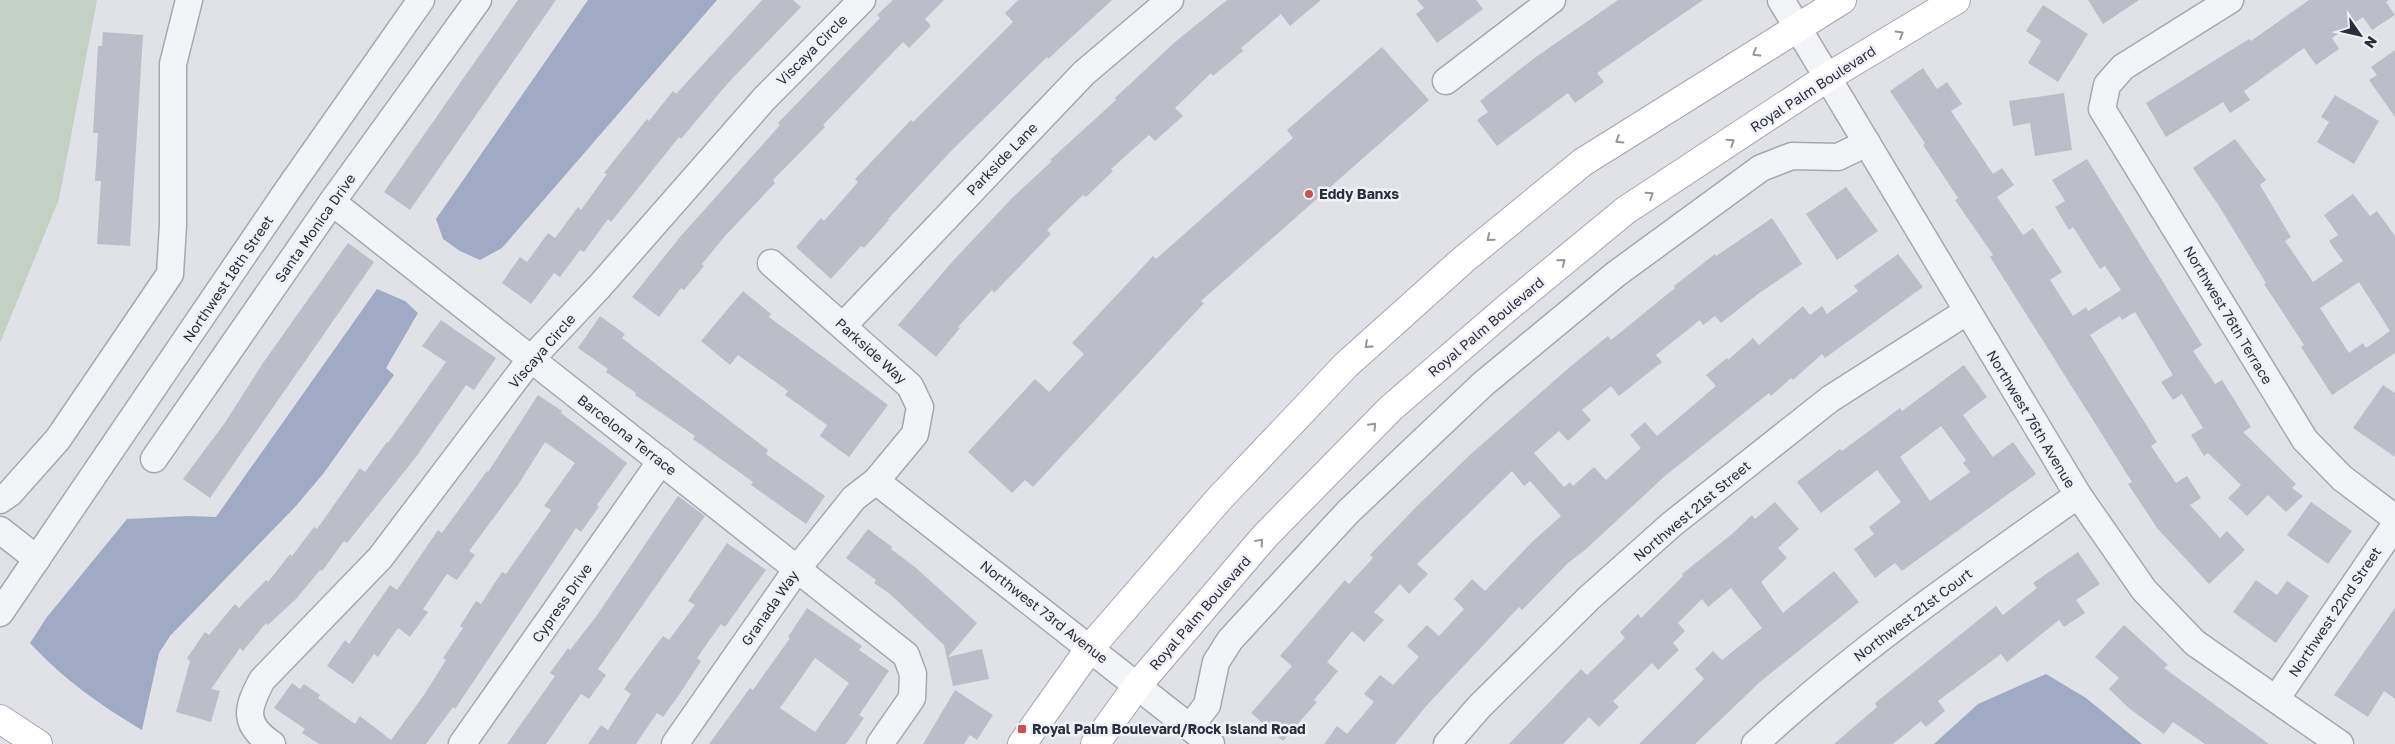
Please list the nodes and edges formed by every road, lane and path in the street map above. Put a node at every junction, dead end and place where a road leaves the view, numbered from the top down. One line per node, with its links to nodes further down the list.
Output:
1 (189, 0): 24 (street)
2 (421, 0): 28 (street, Northwest 18th Street)
3 (478, 0): 15 (street, Santa Monica Drive)
4 (862, 0): 19 (street, Viscaya Circle)
5 (1170, 0): 18 (street, Parkside Lane)
6 (1781, 0): 11 (street, Northwest 76th Avenue)
7 (1842, 0): 11 (main road)
8 (1956, 0): 12 (main road, Royal Palm Boulevard, one-way to 8)
9 (2230, 0): 25 (street, Northwest 76th Terrace)
10 (1535, 4): 13 (street)
11 (1798, 27): 12 (street, Northwest 76th Avenue); 31 (main road, one-way to 31)
12 (1828, 77): 14 (street, Northwest 76th Avenue); 32 (main road, Royal Palm Boulevard, one-way to 12)
13 (1446, 81)
14 (1868, 143): 17 (street, Northwest 76th Avenue); 35 (street)
15 (332, 202): 19 (street, Barcelona Terrace); 20 (street, Santa Monica Drive)
16 (771, 263): 18 (street, Parkside Way)
17 (1966, 312): 23 (street, Northwest 76th Avenue); 44 (street, Northwest 21st Street)
18 (843, 326): 22 (street, Parkside Way)
19 (530, 360): 21 (street, Barcelona Terrace); 37 (street, Viscaya Circle)
20 (154, 459)
21 (661, 461): 29 (street, Barcelona Terrace); 38 (street, Cypress Drive)
22 (876, 481): 29 (street, Granada Way); 31 (street, Northwest 73rd Avenue)
23 (2078, 495): 33 (street, Northwest 76th Avenue); 45 (street, Northwest 21st Court)
24 (0, 500)
25 (2395, 518)
26 (2395, 526): 33 (street, Northwest 22nd Street)
27 (0, 530): 28 (street)
28 (37, 559): 30 (street, Northwest 18th Street)
29 (797, 569): 39 (street, Granada Way); 40 (street, Barcelona Terrace)
30 (0, 613)
31 (1090, 648): 32 (street, Northwest 73rd Avenue); 41 (main road)
32 (1137, 686): 35 (street, Northwest 73rd Avenue); 42 (main road, Royal Palm Boulevard)
33 (2276, 699): 46 (street, Northwest 76th Avenue)
34 (0, 719): 36 (main road)
35 (1190, 727): 43 (street, Northwest 73rd Avenue)
36 (38, 744)
37 (272, 744)
38 (462, 744)
39 (675, 744)
40 (880, 744)
41 (1022, 744)
42 (1095, 744)
43 (1211, 744)
44 (1447, 744)
45 (1755, 744)
46 (2340, 744)

